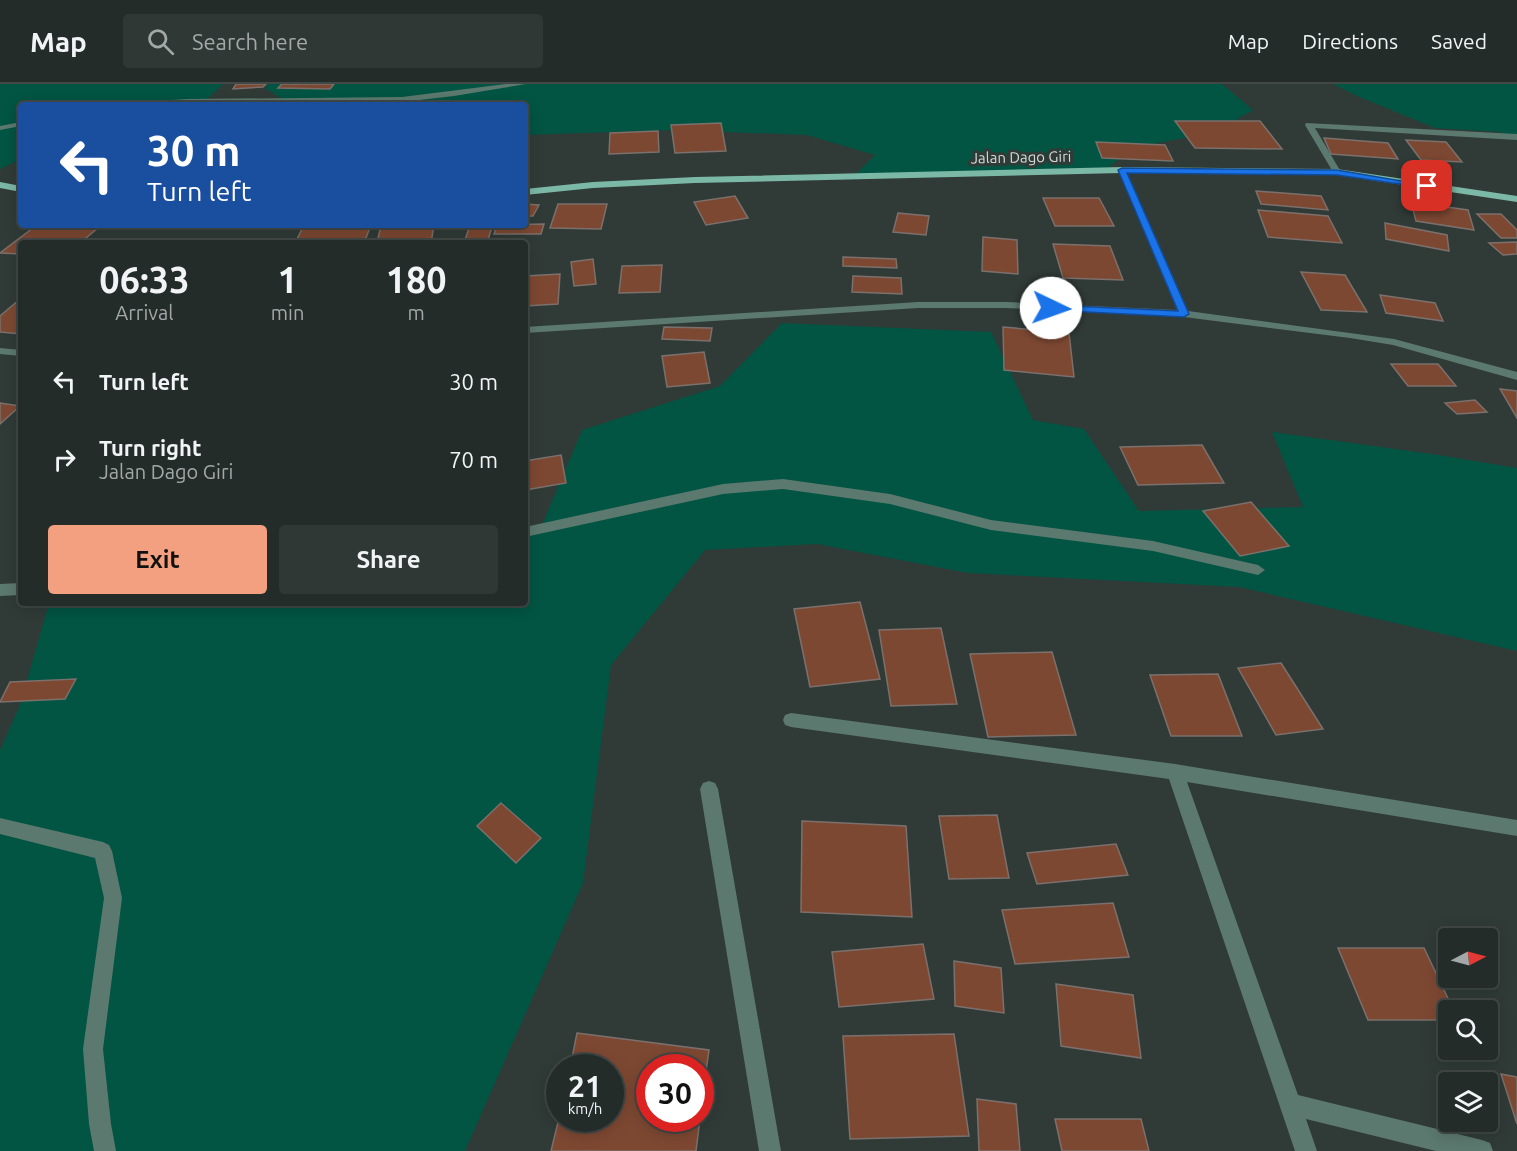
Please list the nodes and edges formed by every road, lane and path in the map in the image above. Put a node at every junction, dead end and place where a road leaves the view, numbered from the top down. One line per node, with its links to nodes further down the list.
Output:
1 (522, 84): 4 (street)
2 (168, 102): 3 (street)
3 (270, 102)
4 (322, 102)
5 (18, 125): 6 (street)
6 (0, 128)
7 (1517, 137): 9 (street)
8 (1122, 170): 9 (main road, Jalan Dago Giri); 12 (main road, Jalan Dago Giri); 14 (street)
9 (1337, 172): 13 (main road, Jalan Dago Giri)
10 (0, 185): 11 (main road)
11 (18, 188)
12 (528, 192)
13 (1517, 199)
14 (1184, 314): 15 (street); 18 (street)
15 (528, 330)
16 (0, 351): 17 (street)
17 (18, 353)
18 (1517, 376)
19 (528, 531): 20 (street)
20 (1258, 570)
21 (18, 589): 22 (street)
22 (0, 590)
23 (791, 720): 24 (street)
24 (1175, 772): 27 (street); 28 (street)
25 (709, 789): 30 (street)
26 (0, 826): 29 (street)
27 (1517, 828)
28 (1289, 1104): 31 (street); 32 (street)
29 (105, 1151)
30 (770, 1151)
31 (1306, 1151)
32 (1482, 1151)

